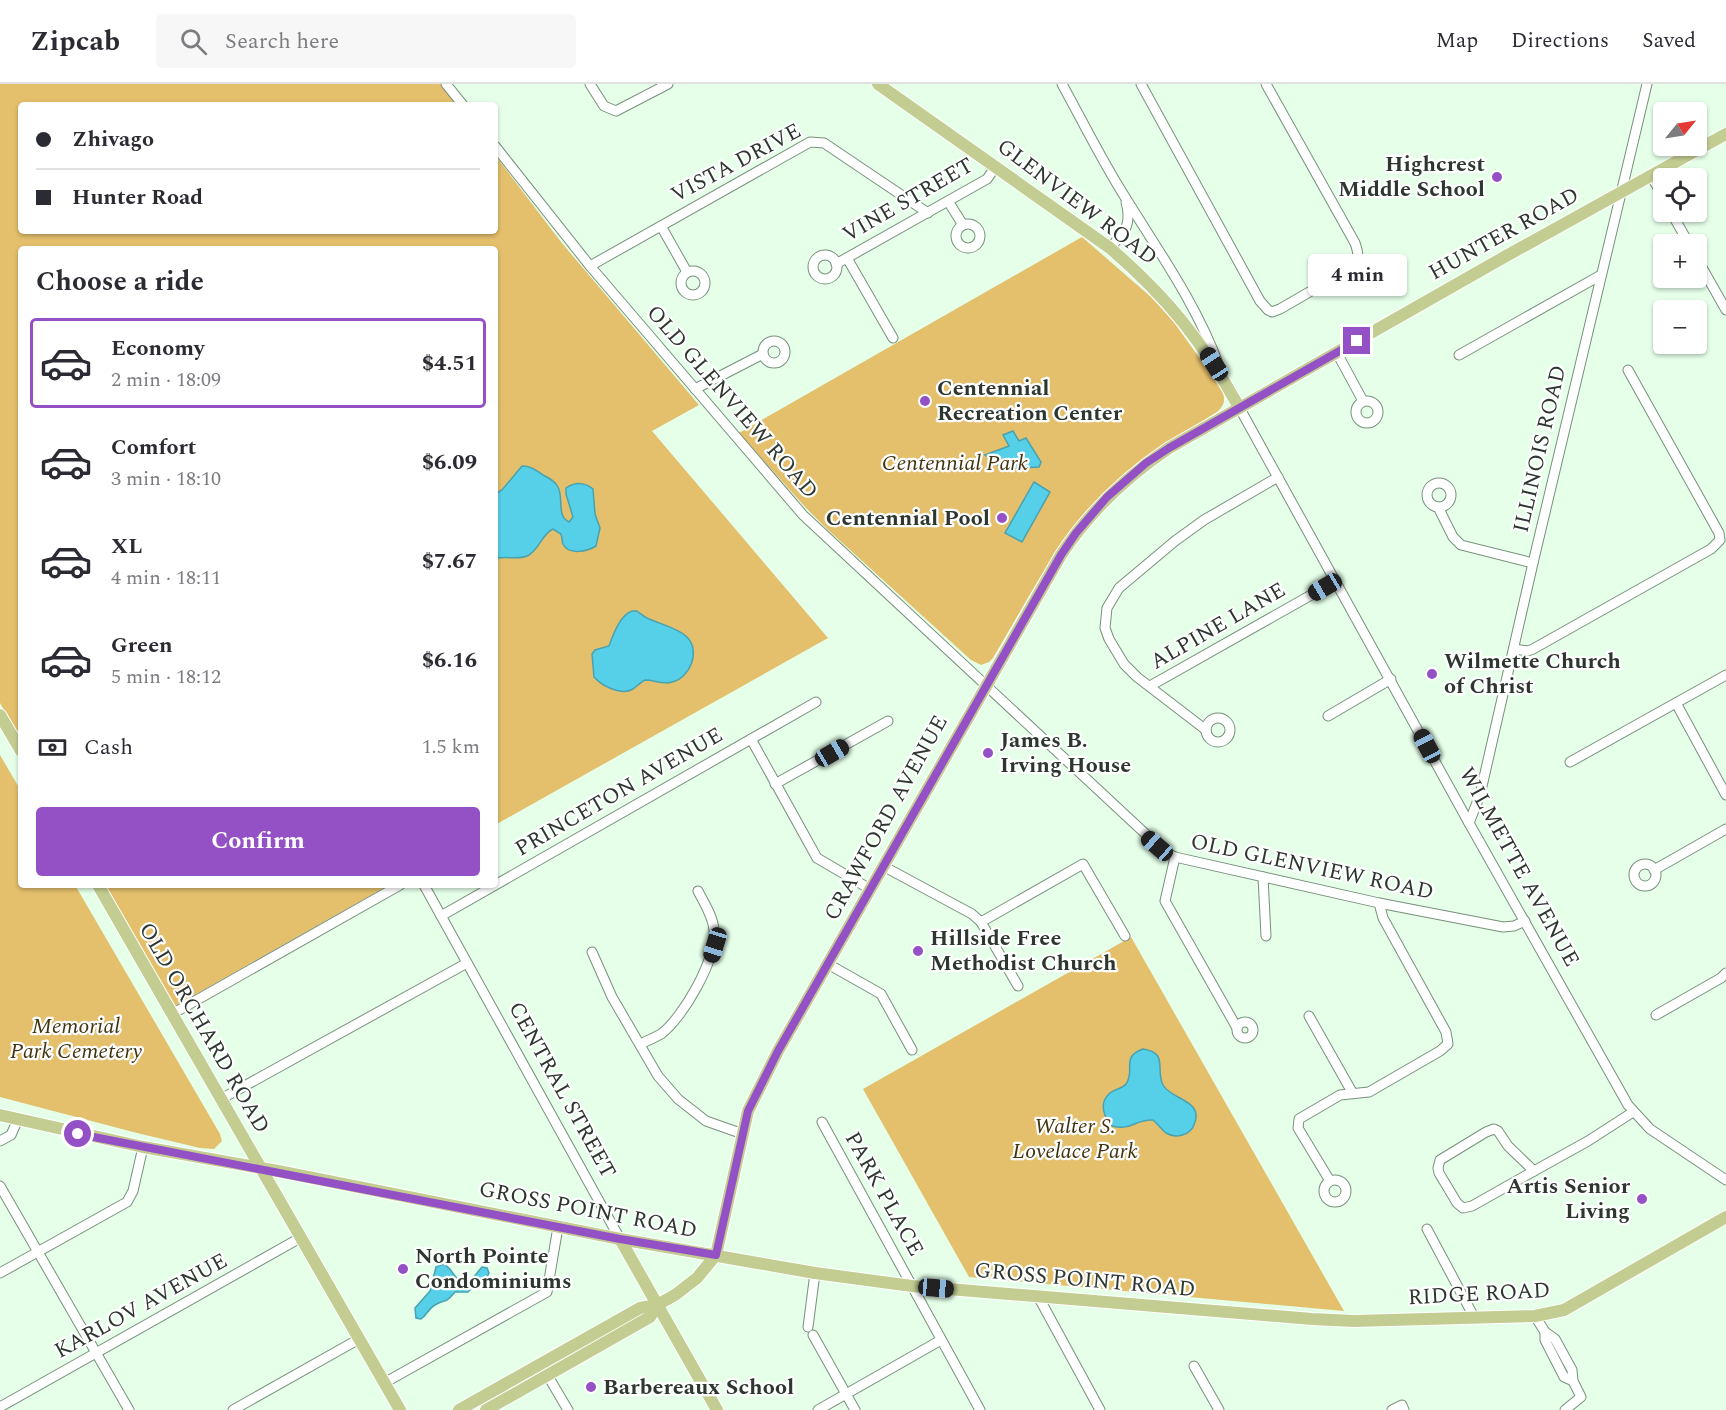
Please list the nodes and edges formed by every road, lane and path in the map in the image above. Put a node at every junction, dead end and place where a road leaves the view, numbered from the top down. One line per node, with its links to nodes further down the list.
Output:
1 (446, 84): 9 (street)
2 (590, 84): 3 (street)
3 (668, 84)
4 (878, 84): 12 (main road, GLENVIEW ROAD)
5 (1062, 84): 15 (street, WILMETTE AVENUE)
6 (1141, 84): 7 (street)
7 (1266, 84)
8 (1647, 84): 16 (street, ILLINOIS ROAD)
9 (461, 102)
10 (1726, 134): 13 (main road, HUNTER ROAD)
11 (498, 150): 24 (street, OLD GLENVIEW ROAD)
12 (996, 166): 17 (street, VINE STREET); 21 (main road, GLENVIEW ROAD)
13 (1651, 176): 14 (street); 16 (main road, HUNTER ROAD)
14 (1653, 179)
15 (1123, 194): 21 (street, WILMETTE AVENUE); 34 (street, WILMETTE AVENUE)
16 (1620, 194): 26 (street, ILLINOIS ROAD); 30 (main road, HUNTER ROAD)
17 (948, 201): 18 (street, VINE STREET); 19 (street)
18 (928, 213): 20 (street, VISTA DRIVE); 22 (street, VINE STREET)
19 (963, 225)
20 (661, 226): 24 (street, VISTA DRIVE); 25 (street)
21 (1110, 248): 34 (main road, GLENVIEW ROAD)
22 (847, 258): 23 (street, VINE STREET); 29 (street)
23 (837, 264)
24 (590, 266): 35 (street, OLD GLENVIEW ROAD)
25 (687, 272)
26 (1601, 275): 32 (street); 40 (street, ILLINOIS ROAD)
27 (1707, 276): 28 (street)
28 (1726, 310)
29 (892, 338)
30 (1337, 353): 36 (street); 37 (main road, HUNTER ROAD)
31 (763, 354): 35 (street)
32 (1459, 355)
33 (1628, 370): 42 (street)
34 (1224, 380): 37 (main road, WILMETTE AVENUE)
35 (695, 389): 45 (street, OLD GLENVIEW ROAD)
36 (1363, 401)
37 (1239, 408): 38 (street, WILMETTE AVENUE); 45 (main road, CRAWFORD AVENUE)
38 (1278, 477): 41 (street, WILMETTE AVENUE); 46 (street)
39 (1438, 507): 40 (street)
40 (1533, 563): 42 (street, ILLINOIS ROAD)
41 (1336, 581): 44 (street, WILMETTE AVENUE); 46 (street, ALPINE LANE)
42 (1514, 649): 58 (street, ILLINOIS ROAD)
43 (1726, 675): 48 (street)
44 (1391, 679): 50 (street); 58 (street, WILMETTE AVENUE)
45 (986, 684): 60 (street, OLD GLENVIEW ROAD); 61 (main road, CRAWFORD AVENUE)
46 (1150, 686): 52 (street)
47 (816, 702): 53 (street, PRINCETON AVENUE)
48 (1676, 703): 55 (street); 57 (street)
49 (0, 714): 54 (main road)
50 (1328, 716)
51 (888, 721): 56 (street)
52 (1206, 730)
53 (751, 739): 56 (street); 64 (street, PRINCETON AVENUE)
54 (18, 746)
55 (1570, 762)
56 (775, 784): 69 (street)
57 (1726, 795)
58 (1469, 823): 73 (street, WILMETTE AVENUE)
59 (1726, 829): 62 (street)
60 (1175, 857): 63 (street, OLD GLENVIEW ROAD); 85 (street)
61 (883, 866): 69 (main road, CRAWFORD AVENUE); 74 (street)
62 (1654, 870)
63 (1263, 877): 71 (street, OLD GLENVIEW ROAD); 76 (street)
64 (498, 883)
65 (100, 888): 82 (main road, OLD ORCHARD ROAD)
66 (395, 888): 82 (street)
67 (426, 888): 72 (street, CENTRAL STREET)
68 (490, 888): 72 (street, PRINCETON AVENUE)
69 (870, 889): 79 (main road, CRAWFORD AVENUE)
70 (698, 891): 86 (street)
71 (1379, 903): 73 (street, OLD GLENVIEW ROAD); 88 (street)
72 (441, 916): 78 (street, CENTRAL STREET)
73 (1525, 921): 90 (street, WILMETTE AVENUE)
74 (981, 922): 75 (street); 81 (street)
75 (1125, 936)
76 (1266, 936)
77 (592, 952): 86 (street)
78 (467, 963): 89 (street); 106 (street, CENTRAL STREET)
79 (828, 964): 87 (street); 94 (main road, CRAWFORD AVENUE)
80 (1726, 973): 83 (street)
81 (1017, 986)
82 (172, 1014): 89 (main road, OLD ORCHARD ROAD)
83 (1656, 1014)
84 (1309, 1016): 88 (street)
85 (1237, 1028)
86 (640, 1044): 94 (street)
87 (912, 1050)
88 (1352, 1092): 100 (street)
89 (221, 1099): 97 (main road, OLD ORCHARD ROAD)
90 (1633, 1112): 98 (street); 99 (street, WILMETTE AVENUE)
91 (0, 1115): 92 (main road, GROSS POINT ROAD)
92 (18, 1119): 95 (street); 96 (main road, GROSS POINT ROAD)
93 (822, 1122): 111 (street, PARK PLACE)
94 (743, 1134): 108 (main road, CRAWFORD AVENUE)
95 (0, 1141)
96 (143, 1148): 97 (main road, GROSS POINT ROAD); 107 (street)
97 (261, 1169): 103 (main road, GROSS POINT ROAD); 105 (main road, OLD ORCHARD ROAD)
98 (1534, 1171): 98 (street)
99 (1726, 1180)
100 (1330, 1181)
101 (0, 1186): 107 (street)
102 (1726, 1217): 114 (main road, RIDGE ROAD)
103 (558, 1227): 106 (main road, GROSS POINT ROAD); 123 (street)
104 (1427, 1228): 115 (street)
105 (300, 1239): 117 (main road, OLD ORCHARD ROAD); 119 (street, KARLOV AVENUE)
106 (620, 1239): 108 (main road, GROSS POINT ROAD); 113 (main road, CENTRAL STREET)
107 (38, 1252): 109 (street); 119 (street)
108 (716, 1255): 110 (main road, GROSS POINT ROAD); 113 (main road, CRAWFORD AVENUE)
109 (0, 1273)
110 (815, 1273): 111 (main road, GROSS POINT ROAD); 124 (street)
111 (912, 1286): 112 (main road, GROSS POINT ROAD); 118 (street, PARK PLACE)
112 (1039, 1298): 116 (main road, GROSS POINT ROAD); 138 (street)
113 (657, 1305): 120 (main road, CRAWFORD AVENUE); 122 (main road, CRAWFORD AVENUE); 134 (main road, CENTRAL STREET)
114 (1536, 1316): 115 (main road, RIDGE ROAD); 127 (street)
115 (1474, 1317): 116 (main road, RIDGE ROAD)
116 (1354, 1321)
117 (359, 1339): 123 (main road, OLD ORCHARD ROAD); 129 (street)
118 (941, 1340): 124 (street); 137 (street, PARK PLACE)
119 (97, 1353): 125 (street, KARLOV AVENUE); 128 (street)
120 (540, 1363): 122 (street); 131 (main road, CRAWFORD AVENUE)
121 (1194, 1366): 139 (street)
122 (547, 1375): 132 (main road, CRAWFORD AVENUE); 133 (street)
123 (384, 1383): 130 (main road, OLD ORCHARD ROAD)
124 (846, 1394): 135 (street); 136 (street)
125 (0, 1407)
126 (1403, 1407): 140 (street)
127 (1565, 1409): 141 (street)
128 (129, 1410)
129 (233, 1410)
130 (400, 1410)
131 (459, 1410)
132 (486, 1410)
133 (568, 1410)
134 (717, 1410)
135 (818, 1410)
136 (855, 1410)
137 (980, 1410)
138 (1100, 1410)
139 (1219, 1410)
140 (1392, 1410)
141 (1554, 1410)

